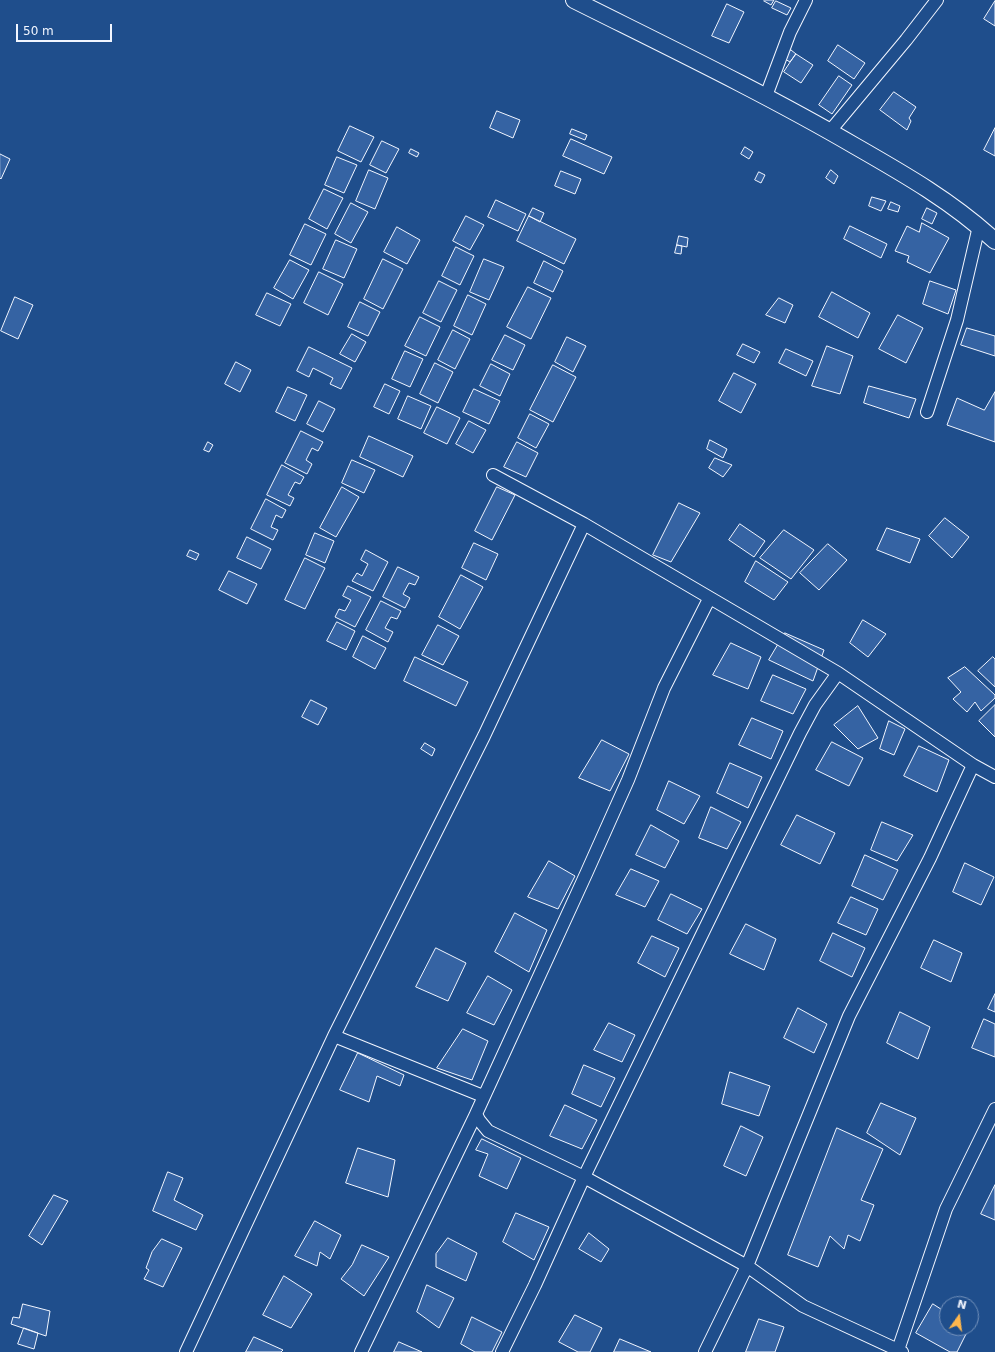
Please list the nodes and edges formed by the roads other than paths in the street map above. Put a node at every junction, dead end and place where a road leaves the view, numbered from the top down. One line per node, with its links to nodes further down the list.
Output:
1 (574, 0): 4 (street)
2 (806, 0): 4 (street)
3 (937, 0): 5 (street)
4 (766, 96): 5 (street)
5 (830, 131): 6 (street)
6 (979, 226): 7 (street); 8 (street)
7 (995, 241)
8 (927, 412)
9 (493, 475): 10 (street)
10 (584, 524): 11 (street); 15 (street)
11 (709, 599): 12 (street); 16 (street)
12 (838, 673): 13 (street); 19 (street)
13 (973, 765): 14 (street); 20 (street)
14 (995, 777)
15 (334, 1036): 16 (street); 22 (street)
16 (483, 1096): 18 (street)
17 (995, 1109): 21 (street)
18 (476, 1114): 19 (street); 23 (street)
19 (584, 1177): 20 (street); 24 (street)
20 (746, 1266): 21 (street); 25 (street)
21 (899, 1351)
22 (186, 1352)
23 (361, 1352)
24 (502, 1352)
25 (706, 1352)

